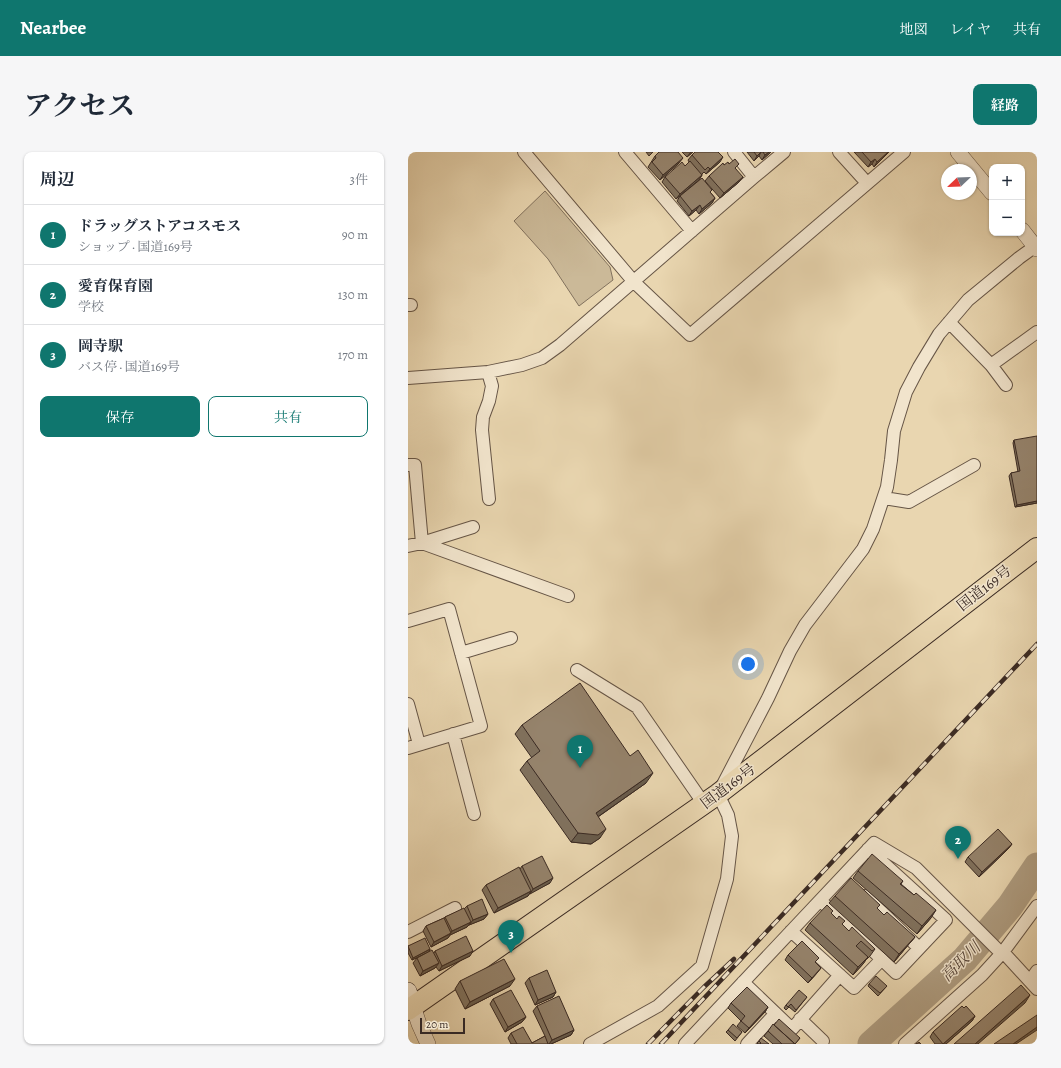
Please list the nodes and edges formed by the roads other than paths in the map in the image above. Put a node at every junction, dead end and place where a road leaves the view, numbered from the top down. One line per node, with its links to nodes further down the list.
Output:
1 (524, 152): 14 (street)
2 (625, 152): 11 (street)
3 (734, 152): 8 (street)
4 (784, 152): 8 (street)
5 (839, 152): 9 (street)
6 (904, 152): 9 (street)
7 (958, 152): 10 (street)
8 (754, 177): 11 (street)
9 (867, 183): 14 (street)
10 (989, 189)
11 (692, 231): 14 (street)
12 (1025, 233): 13 (street)
13 (1036, 246): 15 (street)
14 (634, 282): 18 (street)
15 (949, 322): 17 (street); 23 (street)
16 (1037, 332): 17 (street)
17 (991, 365): 20 (street)
18 (488, 372): 19 (street); 24 (street)
19 (408, 378)
20 (1006, 385)
21 (408, 465): 26 (street)
22 (974, 465): 23 (street)
23 (884, 498): 37 (street)
24 (489, 499)
25 (473, 527): 26 (street)
26 (422, 543): 27 (street); 29 (street)
27 (408, 546)
28 (1037, 548): 37 (highway, 国道169号)
29 (568, 596)
30 (408, 621): 32 (street)
31 (511, 638): 32 (street)
32 (461, 653): 35 (street)
33 (577, 670): 37 (street)
34 (408, 704): 36 (street)
35 (453, 734): 36 (street); 38 (street)
36 (414, 746)
37 (711, 799): 53 (highway, 国道169号); 58 (street)
38 (474, 814)
39 (868, 849): 40 (street); 46 (street); 47 (street)
40 (843, 876): 41 (street); 46 (street)
41 (820, 900): 44 (street); 48 (street)
42 (1037, 906): 47 (street)
43 (455, 908): 45 (street)
44 (792, 930): 50 (street); 51 (street)
45 (408, 932)
46 (919, 948): 48 (street)
47 (1000, 951): 52 (street); 61 (street)
48 (882, 959): 50 (street)
49 (1037, 971): 52 (street)
50 (840, 975): 55 (street)
51 (743, 982): 54 (street); 59 (street)
52 (1033, 985)
53 (410, 1002): 57 (street)
54 (775, 1014): 55 (street); 60 (street)
55 (800, 1019): 56 (street)
56 (822, 1041)
57 (428, 1044)
58 (590, 1044)
59 (685, 1044)
60 (747, 1044)
61 (905, 1044)

